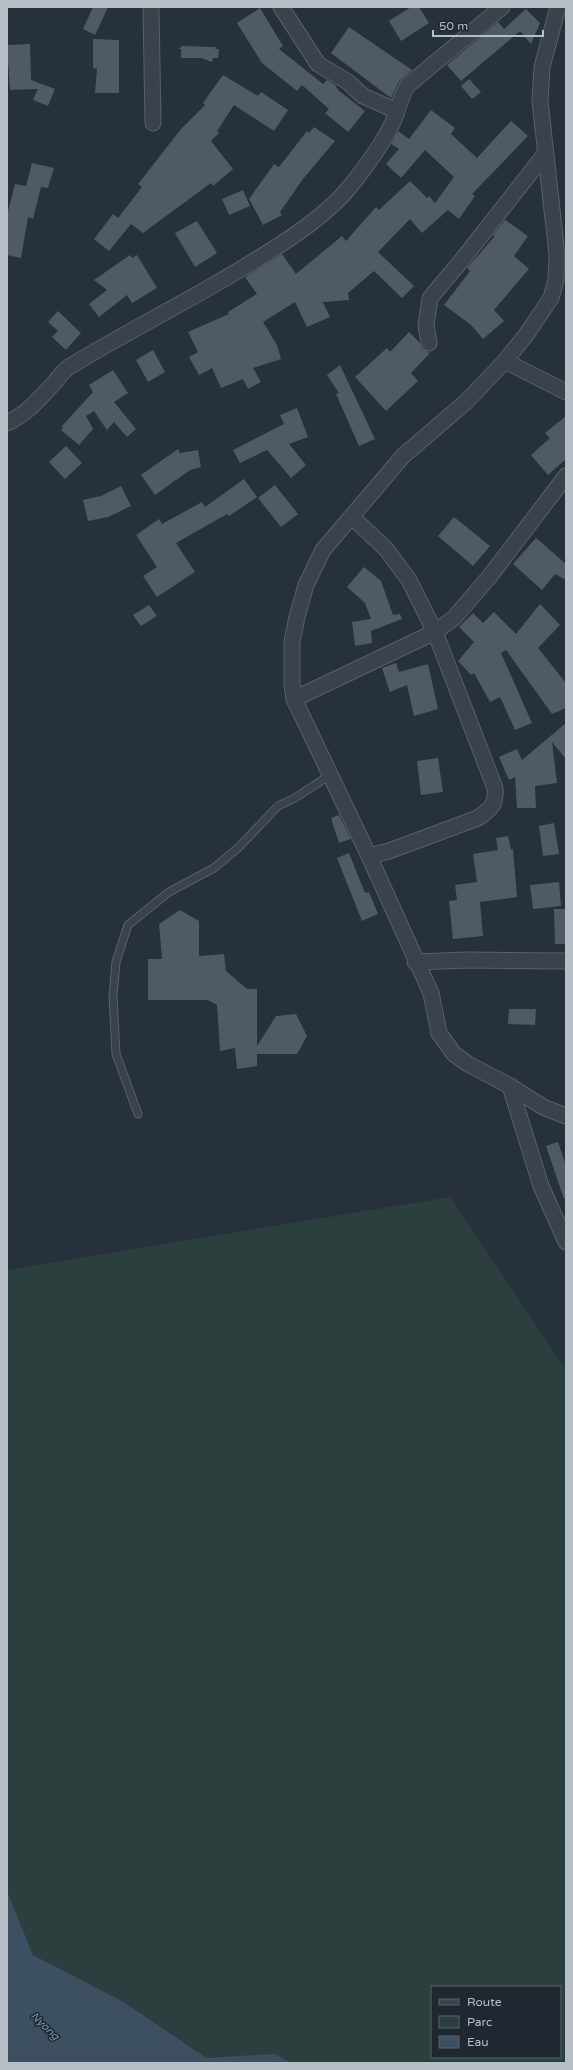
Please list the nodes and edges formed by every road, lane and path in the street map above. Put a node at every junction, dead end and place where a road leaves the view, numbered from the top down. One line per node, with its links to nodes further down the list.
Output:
1 (151, 7): 6 (street)
2 (281, 7): 5 (street)
3 (502, 7): 5 (street)
4 (558, 7): 7 (street)
5 (397, 111): 11 (street)
6 (153, 123)
7 (545, 154): 8 (street); 9 (street)
8 (429, 343)
9 (505, 361): 10 (street); 13 (street)
10 (566, 392)
11 (7, 423)
12 (566, 476): 14 (street)
13 (352, 517): 14 (street); 15 (street)
14 (435, 632): 15 (street); 17 (street)
15 (294, 699): 16 (street)
16 (330, 775): 17 (street); 21 (lane)
17 (369, 856): 19 (street)
18 (566, 961): 19 (street)
19 (415, 962): 20 (street)
20 (510, 1086): 22 (street); 23 (street)
21 (138, 1114)
22 (566, 1116)
23 (566, 1242)

